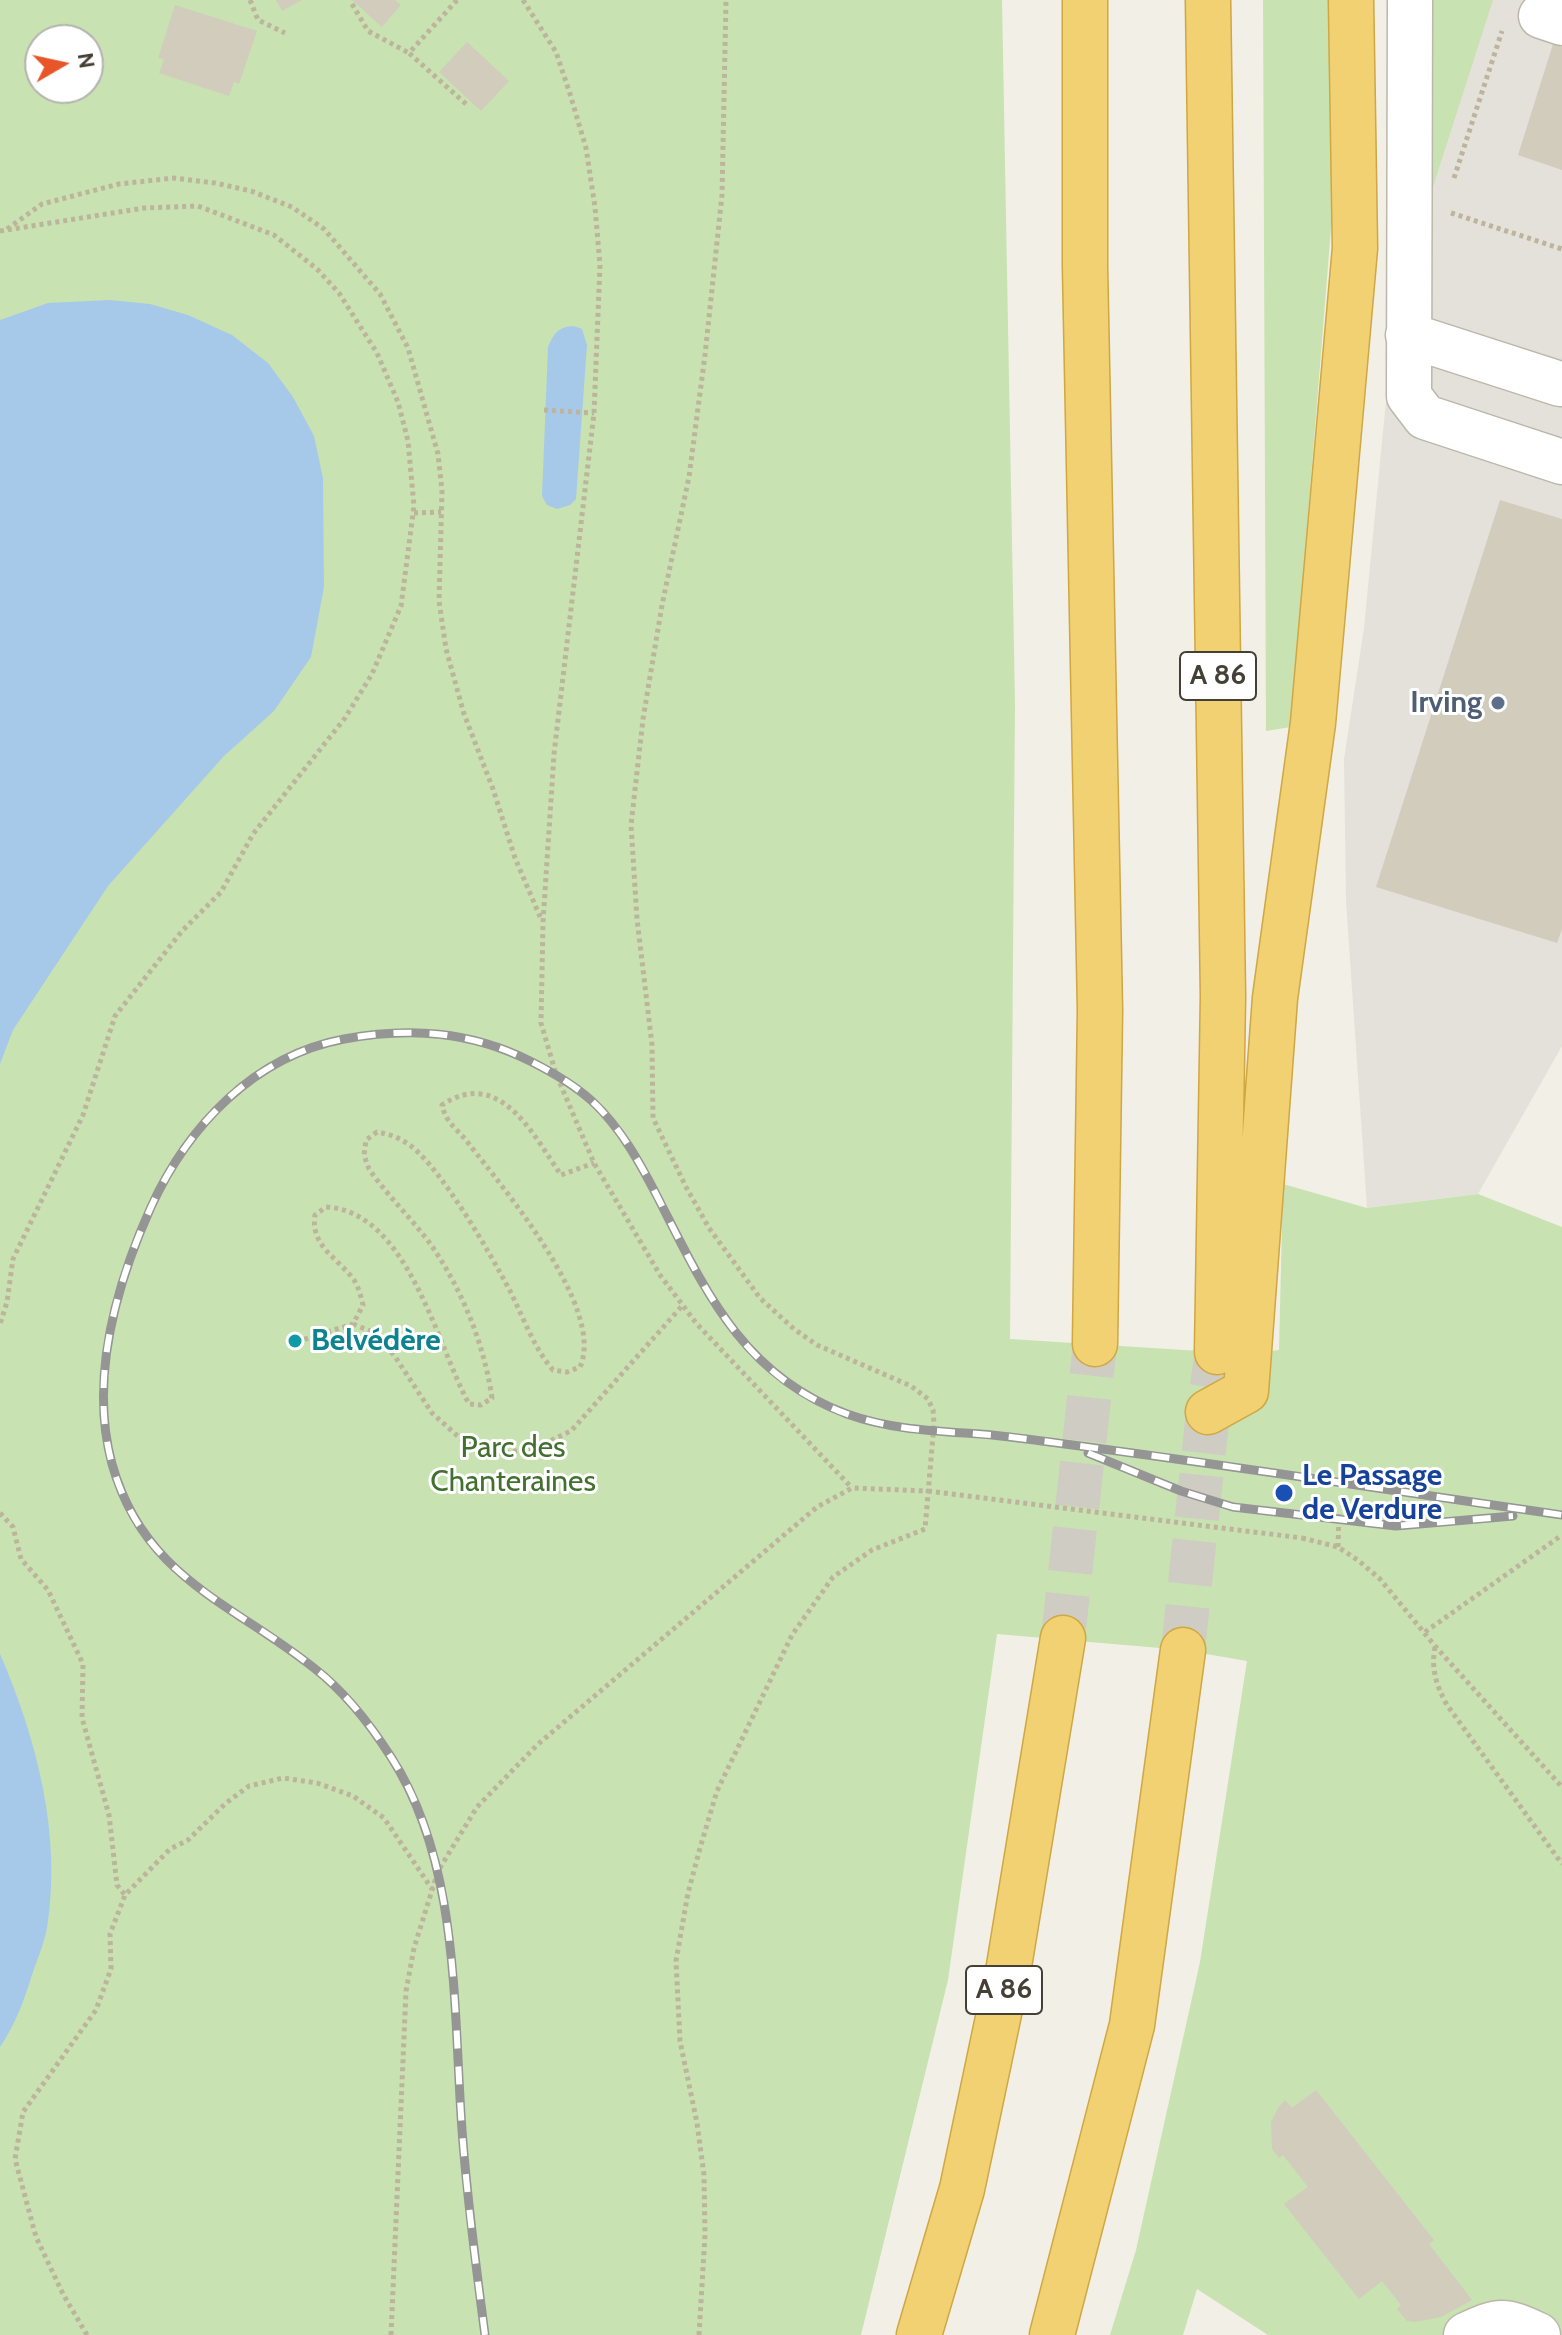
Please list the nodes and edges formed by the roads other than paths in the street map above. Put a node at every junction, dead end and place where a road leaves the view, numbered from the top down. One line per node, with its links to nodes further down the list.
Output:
1 (1085, 0): 8 (highway)
2 (1208, 0): 9 (highway, A 86)
3 (1351, 0): 10 (highway)
4 (1410, 0): 5 (lane)
5 (1408, 335): 6 (lane); 7 (lane)
6 (1560, 384)
7 (1562, 462)
8 (1095, 1344)
9 (1217, 1352)
10 (1208, 1412)
11 (1063, 1638): 13 (highway, A 86)
12 (1183, 1650): 14 (highway)
13 (919, 2335)
14 (1052, 2335)
15 (1466, 2335): 16 (lane)
16 (1538, 2335)

